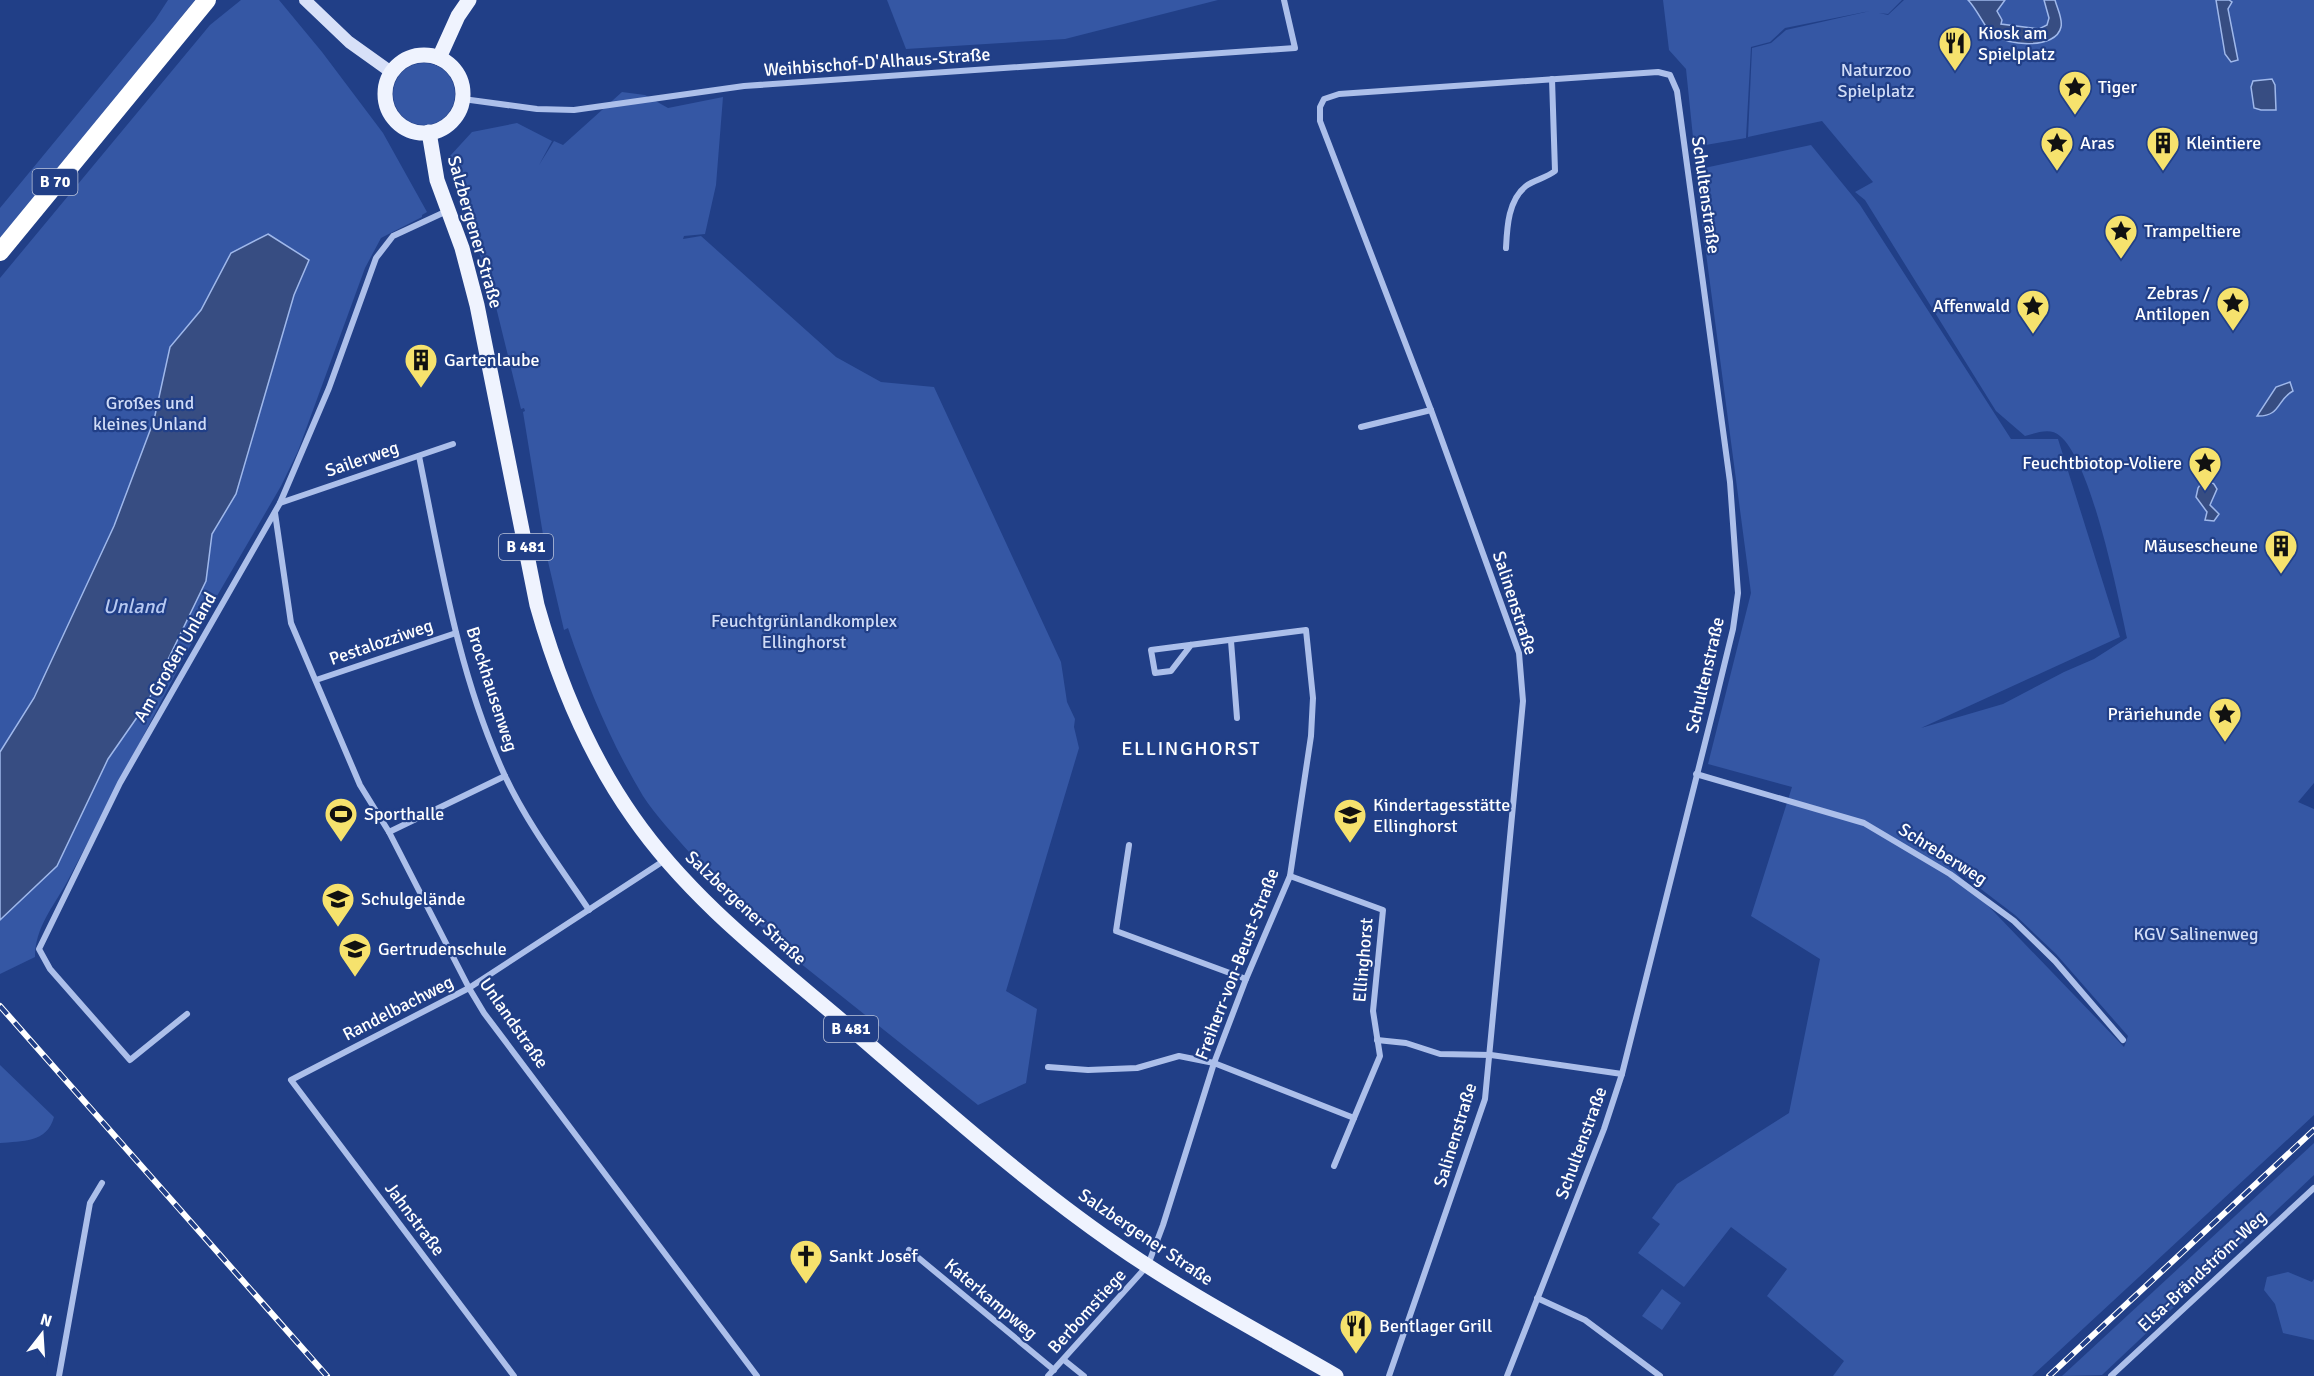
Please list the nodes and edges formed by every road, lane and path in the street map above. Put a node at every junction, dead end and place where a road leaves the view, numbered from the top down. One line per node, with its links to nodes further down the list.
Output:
1 (207, 0): 13 (highway, B 70)
2 (305, 0): 6 (main road)
3 (469, 0): 5 (main road)
4 (1284, 0): 8 (street, Weihbischof-D'Alhaus-Straße)
5 (439, 58): 6 (main road); 8 (main road)
6 (391, 72): 10 (main road)
7 (1552, 79): 9 (street, Schultenstraße); 12 (street); 25 (street, Schultenstraße)
8 (463, 99): 10 (main road)
9 (1322, 102): 14 (street, Salinenstraße)
10 (429, 132): 11 (main road, Salzbergener Straße / B 481)
11 (447, 210): 18 (street, Am Großen Unland); 29 (main road, Salzbergener Straße / B 481)
12 (1506, 248)
13 (0, 252)
14 (1431, 410): 15 (street); 37 (street, Salinenstraße)
15 (1362, 427)
16 (453, 444): 17 (street, Sailerweg)
17 (419, 456): 18 (street, Sailerweg); 20 (street, Brockhausenweg)
18 (280, 503): 19 (street, Am Großen Unland)
19 (275, 512): 23 (street, Unlandstraße); 34 (street, Am Großen Unland)
20 (456, 633): 23 (street, Pestalozziweg); 26 (street, Brockhausenweg)
21 (1231, 641): 22 (street); 24 (street); 30 (street, Freiherr-von-Beust-Straße)
22 (1191, 645): 22 (street)
23 (316, 680): 27 (street, Unlandstraße)
24 (1237, 718)
25 (1696, 774): 35 (street, Schreberweg); 40 (street, Schultenstraße)
26 (505, 776): 27 (street); 31 (street, Brockhausenweg)
27 (389, 832): 33 (street, Unlandstraße)
28 (1130, 845): 32 (street)
29 (666, 860): 31 (street, Randelbachweg); 47 (main road, Salzbergener Straße / B 481)
30 (1290, 876): 32 (street, Freiherr-von-Beust-Straße); 36 (street, Ellinghorst)
31 (590, 910): 33 (street, Randelbachweg)
32 (1246, 979): 38 (street, Freiherr-von-Beust-Straße)
33 (469, 988): 41 (street, Randelbachweg); 53 (street, Unlandstraße)
34 (187, 1014)
35 (2123, 1040)
36 (1377, 1041): 37 (street); 42 (street, Ellinghorst)
37 (1491, 1055): 40 (street); 56 (street, Salinenstraße)
38 (1214, 1063): 39 (street); 42 (street); 47 (street, Freiherr-von-Beust-Straße)
39 (1048, 1067)
40 (1622, 1074): 48 (street, Schultenstraße)
41 (291, 1080): 52 (street, Jahnstraße)
42 (1354, 1118): 43 (street, Ellinghorst)
43 (1334, 1166)
44 (102, 1183): 51 (street)
45 (2314, 1188): 59 (street, Elsa-Brändström-Weg)
46 (909, 1250): 50 (street, Katerkampweg)
47 (1148, 1265): 49 (street, Berbomstiege); 55 (main road, Salzbergener Straße / B 481)
48 (1537, 1298): 57 (street, Schultenstraße); 58 (street)
49 (1064, 1360): 50 (street, Berbomstiege); 54 (street)
50 (1051, 1373)
51 (58, 1376)
52 (514, 1376)
53 (758, 1376)
54 (1084, 1376)
55 (1336, 1376)
56 (1389, 1376)
57 (1507, 1376)
58 (1660, 1376)
59 (2111, 1376)

